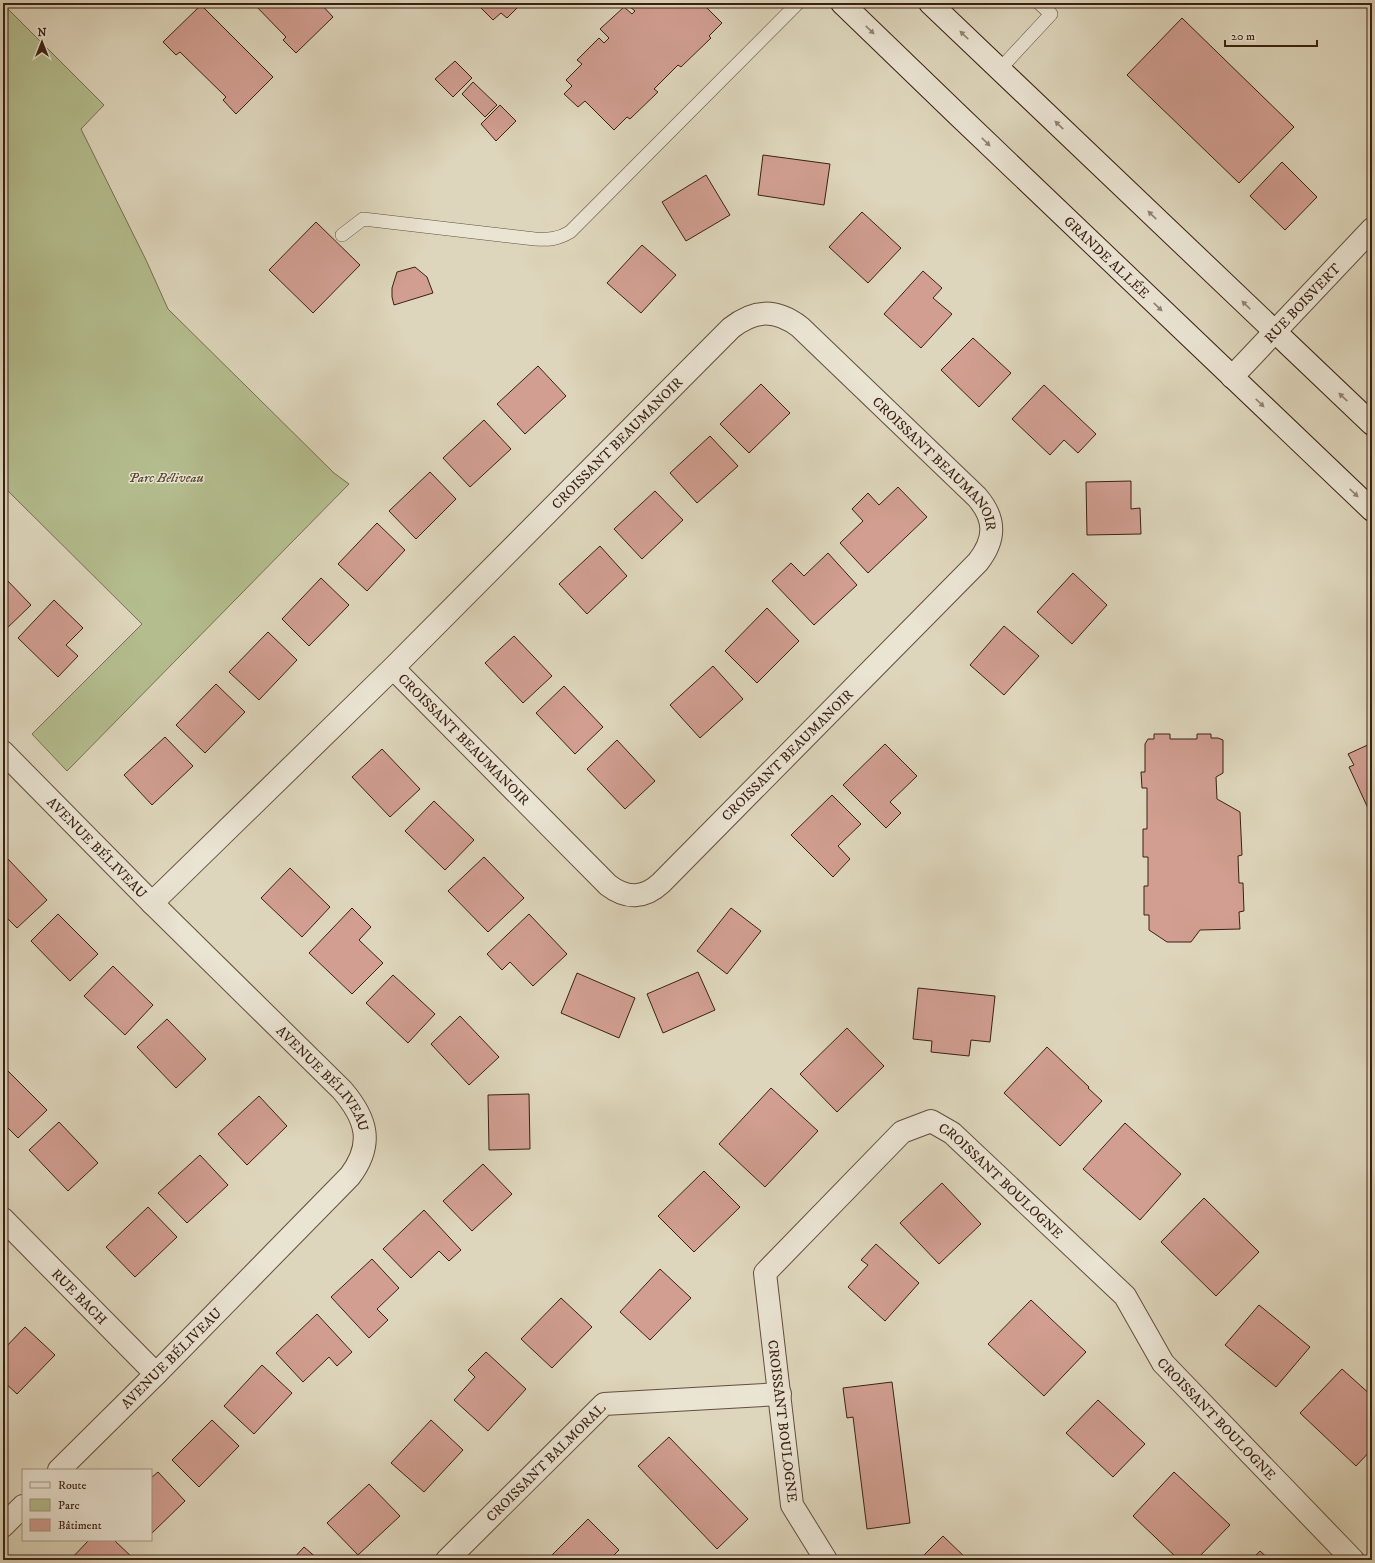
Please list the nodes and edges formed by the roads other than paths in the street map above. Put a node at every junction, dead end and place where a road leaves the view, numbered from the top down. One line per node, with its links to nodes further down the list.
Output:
1 (798, 3): 7 (lane)
2 (842, 3): 9 (street, GRANDE ALLÉE, one-way to 9)
3 (930, 3): 5 (street, one-way to 3)
4 (1039, 3): 5 (lane)
5 (1000, 69): 8 (street, one-way to 5)
6 (1372, 229): 8 (street, RUE BOISVERT)
7 (342, 235)
8 (1274, 332): 9 (street, RUE BOISVERT); 10 (street, one-way to 8)
9 (1232, 377): 11 (street, GRANDE ALLÉE, one-way to 11)
10 (1372, 424)
11 (1372, 510)
12 (393, 668): 12 (street, CROISSANT BEAUMANOIR); 14 (street, CROISSANT BEAUMANOIR)
13 (3, 752): 14 (street, AVENUE BÉLIVEAU)
14 (152, 903): 16 (street, AVENUE BÉLIVEAU)
15 (3, 1219): 16 (street, RUE BACH)
16 (156, 1374): 18 (street, AVENUE BÉLIVEAU)
17 (780, 1394): 21 (street, CROISSANT BALMORAL); 22 (street, CROISSANT BOULOGNE); 23 (street, CROISSANT BOULOGNE)
18 (60, 1469)
19 (22, 1507): 20 (street)
20 (3, 1526)
21 (447, 1560)
22 (826, 1560)
23 (1353, 1560)

